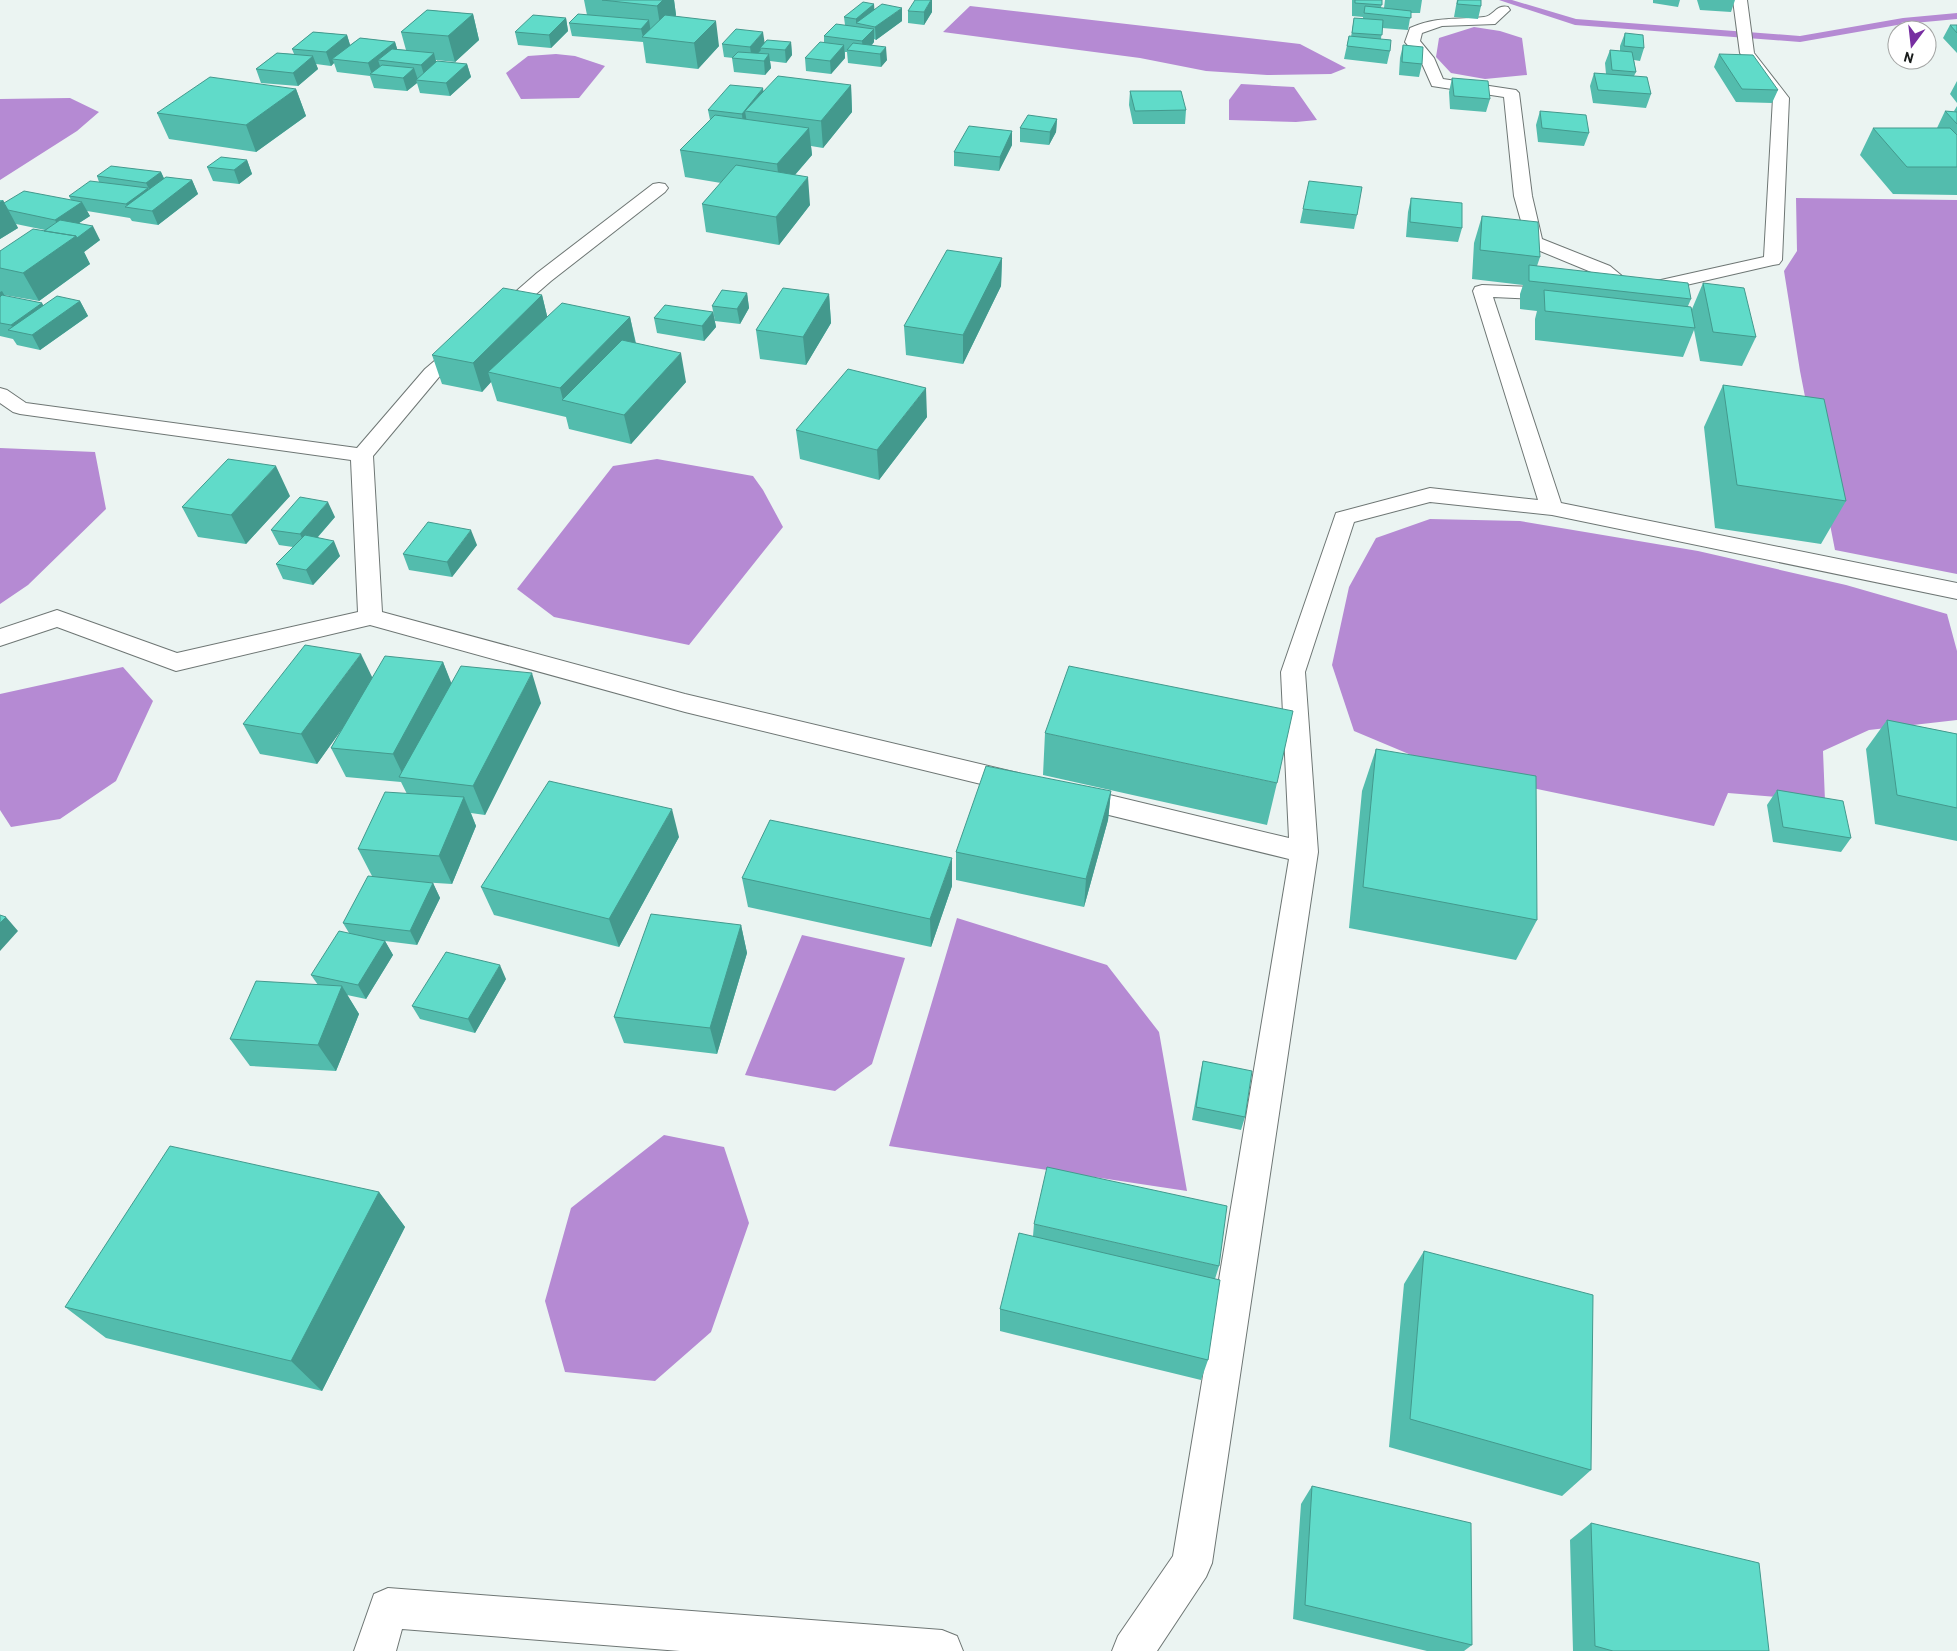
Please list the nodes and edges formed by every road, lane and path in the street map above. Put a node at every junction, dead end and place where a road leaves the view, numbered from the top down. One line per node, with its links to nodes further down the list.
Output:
1 (1740, 0): 4 (street)
2 (1503, 10): 4 (street)
3 (659, 188): 8 (street)
4 (1630, 292): 6 (street)
5 (1575, 295): 9 (street)
6 (1603, 296)
7 (0, 394): 8 (street)
8 (362, 455): 11 (street)
9 (1552, 508): 10 (street); 13 (street)
10 (1957, 591)
11 (370, 617): 12 (street); 13 (street)
12 (0, 638)
13 (1304, 852): 16 (street)
14 (375, 1651): 15 (street)
15 (942, 1651)
16 (1133, 1651)

